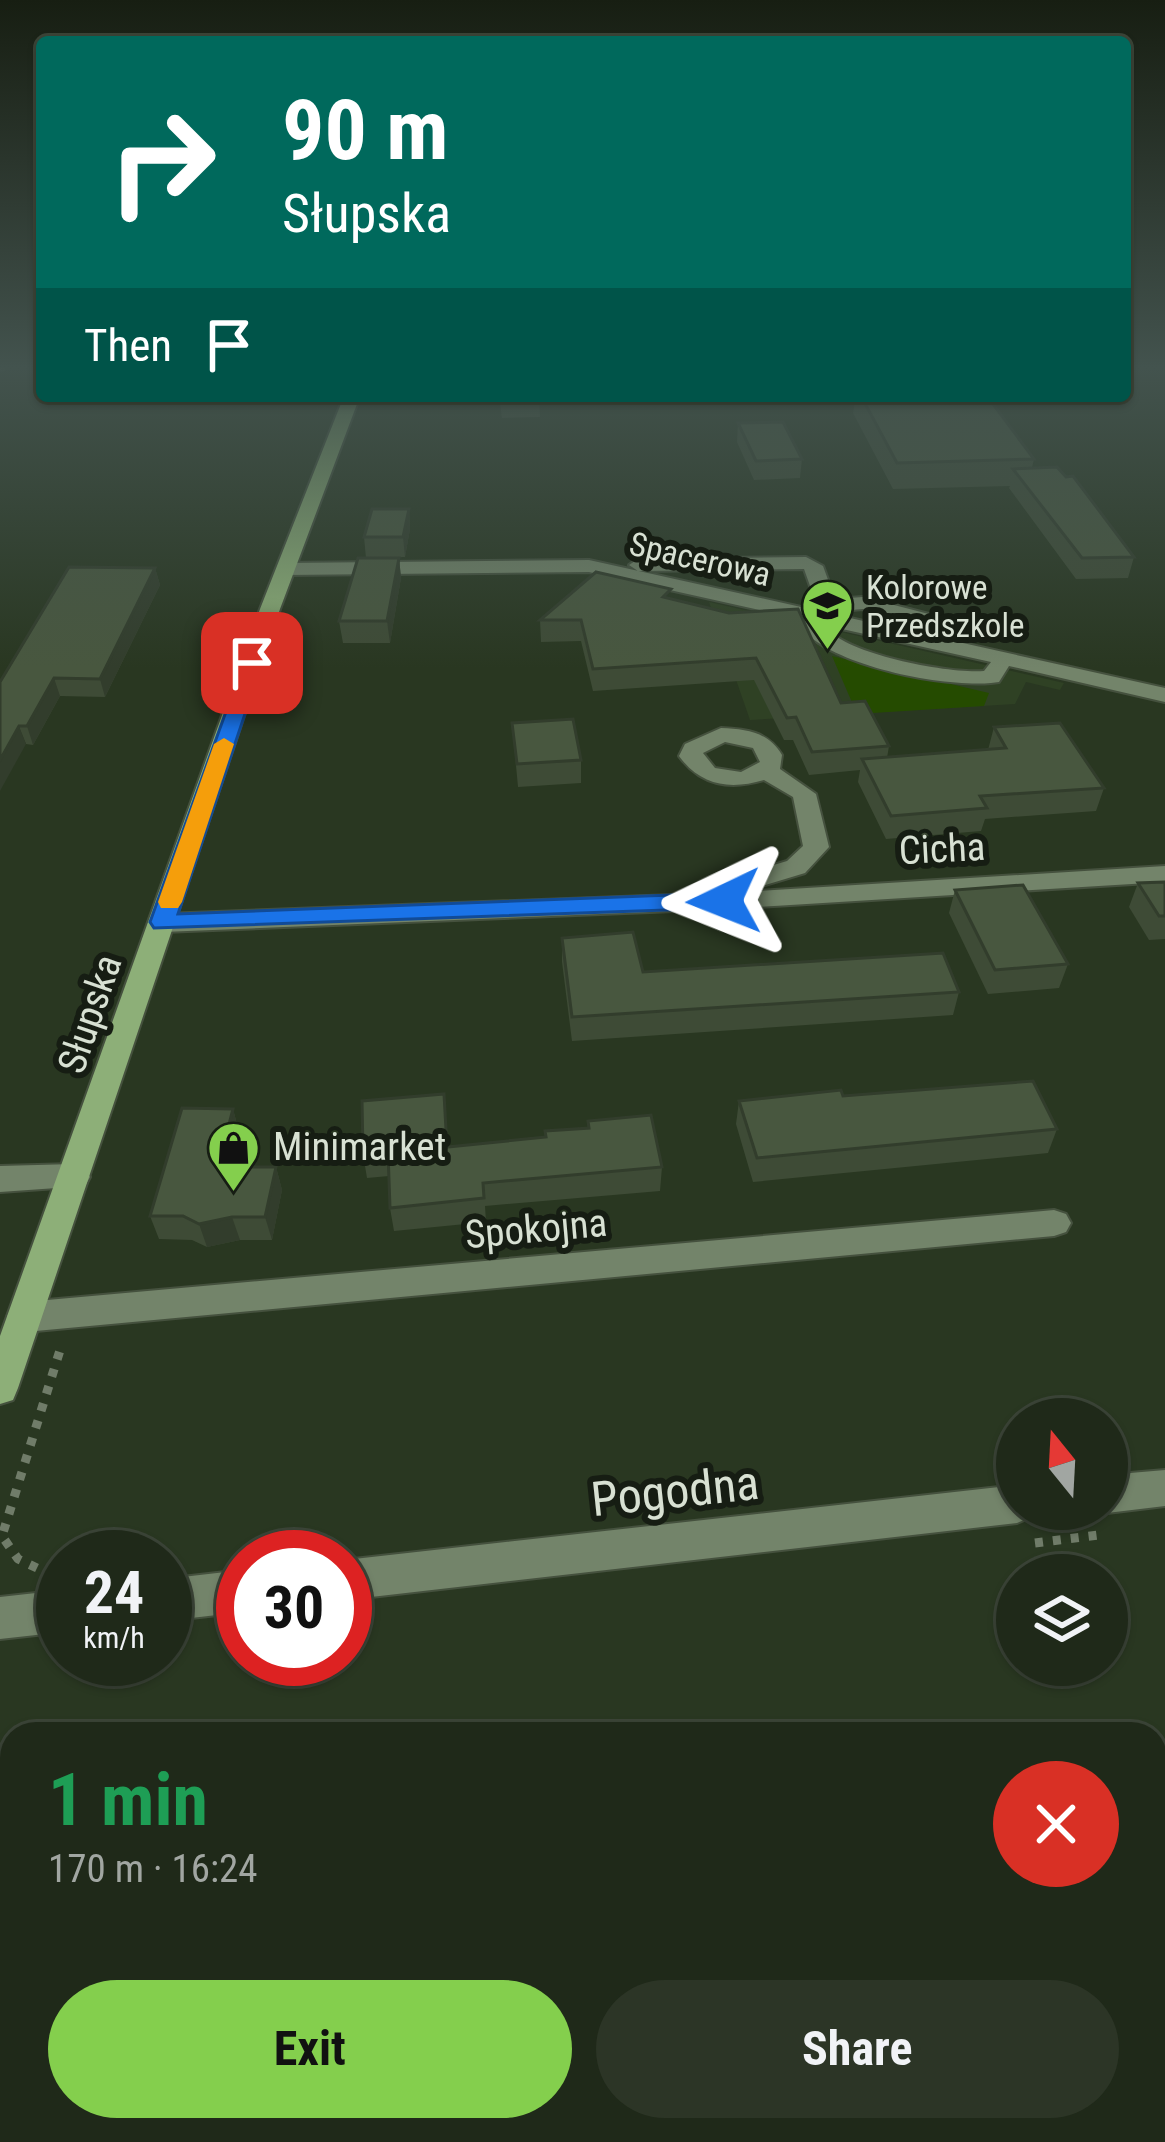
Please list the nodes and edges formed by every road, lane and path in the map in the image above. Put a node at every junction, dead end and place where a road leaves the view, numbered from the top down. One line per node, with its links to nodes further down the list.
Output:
1 (321, 468): 3 (main road, Słupska)
2 (757, 563): 4 (street); 5 (street); 5 (street)
3 (285, 569): 4 (street, Spacerowa); 11 (main road, Słupska)
4 (608, 569): 5 (street, Spacerowa)
5 (825, 609): 6 (street); 7 (street)
6 (973, 628)
7 (1165, 695)
8 (766, 770): 10 (street, Cicha)
9 (1165, 874): 10 (street, Cicha)
10 (724, 901): 11 (street, Cicha)
11 (163, 922): 12 (main road, Słupska)
12 (74, 1177): 13 (street); 16 (main road, Słupska)
13 (0, 1179)
14 (1054, 1223): 15 (street, Spokojna)
15 (72, 1313): 16 (street, Spokojna); 22 (path)
16 (25, 1317): 17 (main road, Słupska)
17 (0, 1388)
18 (1165, 1487): 19 (street)
19 (1128, 1491)
20 (996, 1506): 21 (street, Pogodna)
21 (372, 1577)
22 (32, 1615)

